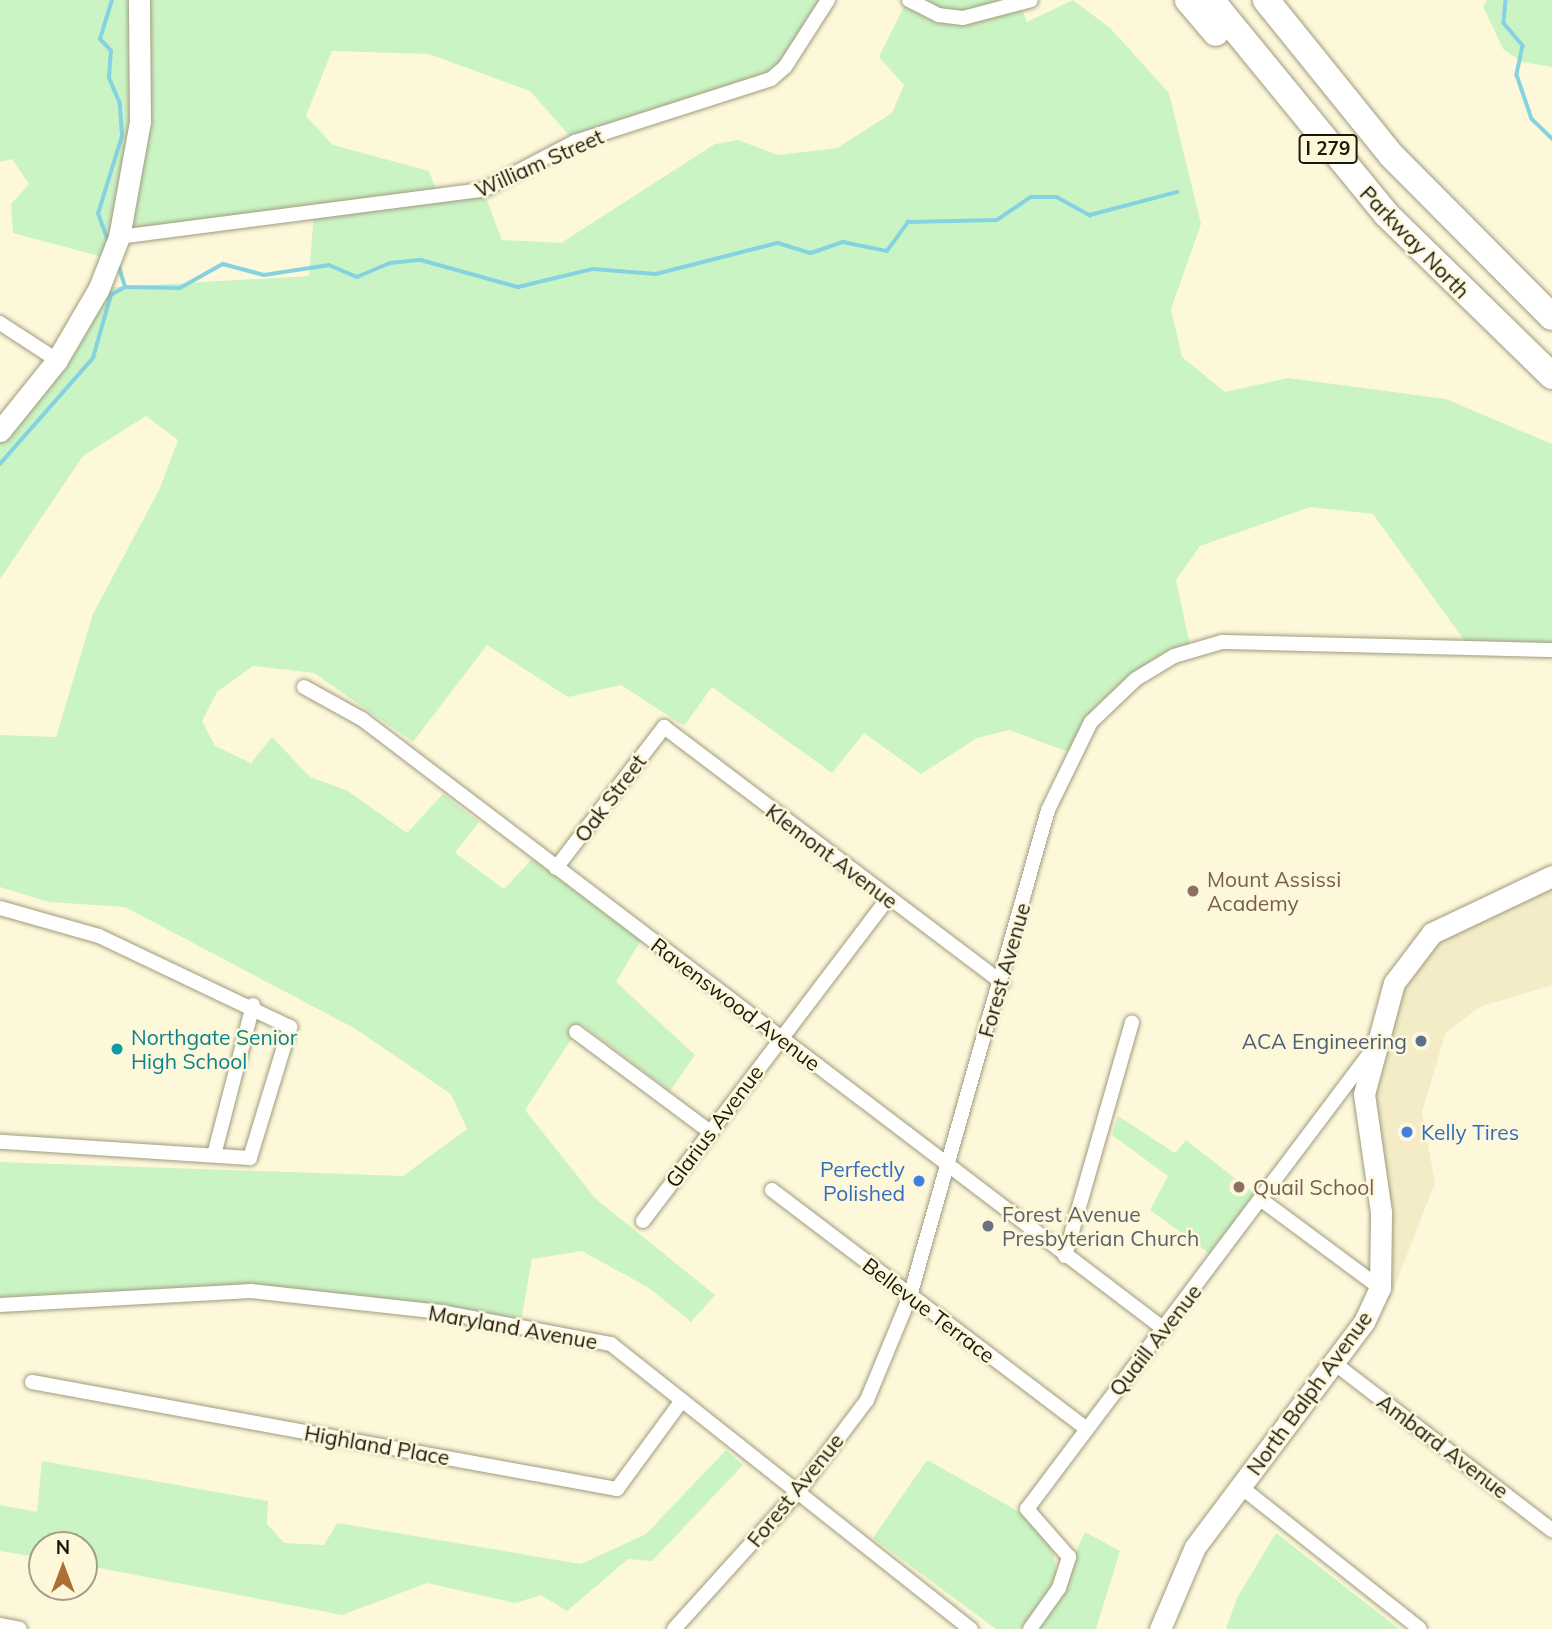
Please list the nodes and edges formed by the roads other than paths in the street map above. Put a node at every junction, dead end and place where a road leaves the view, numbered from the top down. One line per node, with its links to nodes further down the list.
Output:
1 (139, 0): 8 (street)
2 (828, 0): 8 (street, William Street)
3 (909, 0): 4 (street)
4 (1031, 0)
5 (1188, 0): 9 (highway)
6 (1210, 0): 9 (highway, Parkway North / I 279)
7 (1266, 0): 10 (highway, Parkway North / I 279)
8 (119, 237): 12 (street)
9 (1458, 287): 13 (highway, Parkway North / I 279)
10 (1552, 317)
11 (0, 323): 12 (street)
12 (57, 360): 14 (street)
13 (1552, 376)
14 (0, 431)
15 (1552, 650): 22 (street, Forest Avenue)
16 (304, 687): 18 (street, Ravenswood Avenue)
17 (664, 727): 18 (street, Oak Street); 20 (street, Klemont Avenue)
18 (556, 868): 26 (street, Ravenswood Avenue)
19 (1552, 876): 27 (street, North Balph Avenue)
20 (888, 898): 22 (street, Klemont Avenue); 26 (street, Glarius Avenue)
21 (0, 908): 23 (street)
22 (1002, 983): 31 (street, Forest Avenue)
23 (253, 1005): 30 (street); 30 (street)
24 (1132, 1022): 35 (street)
25 (576, 1032): 28 (street)
26 (780, 1038): 28 (street, Glarius Avenue); 31 (street, Ravenswood Avenue)
27 (1370, 1053): 33 (street, Quaill Avenue); 36 (street, North Balph Avenue)
28 (709, 1131): 34 (street, Glarius Avenue)
29 (0, 1142): 30 (street)
30 (214, 1155)
31 (948, 1165): 35 (street, Ravenswood Avenue); 37 (street, Forest Avenue)
32 (772, 1190): 37 (street, Bellevue Terrace)
33 (1263, 1201): 36 (street); 39 (street, Quaill Avenue)
34 (643, 1221)
35 (1065, 1256): 39 (street, Ravenswood Avenue)
36 (1380, 1288): 40 (street, North Balph Avenue)
37 (910, 1296): 43 (street, Bellevue Terrace); 45 (street, Forest Avenue)
38 (0, 1305): 42 (street, Maryland Avenue)
39 (1164, 1329): 43 (street, Quaill Avenue)
40 (1334, 1363): 44 (street, North Balph Avenue); 46 (street, Ambard Avenue)
41 (32, 1382): 42 (street, Highland Place)
42 (681, 1402): 45 (street, Maryland Avenue)
43 (1087, 1429): 51 (street, Quaill Avenue)
44 (1241, 1487): 52 (street, North Balph Avenue); 53 (street)
45 (797, 1493): 48 (street, Maryland Avenue); 50 (street, Forest Avenue)
46 (1552, 1530)
47 (0, 1625): 49 (street)
48 (963, 1626)
49 (20, 1629)
50 (674, 1629)
51 (1030, 1629)
52 (1160, 1629)
53 (1420, 1629)

